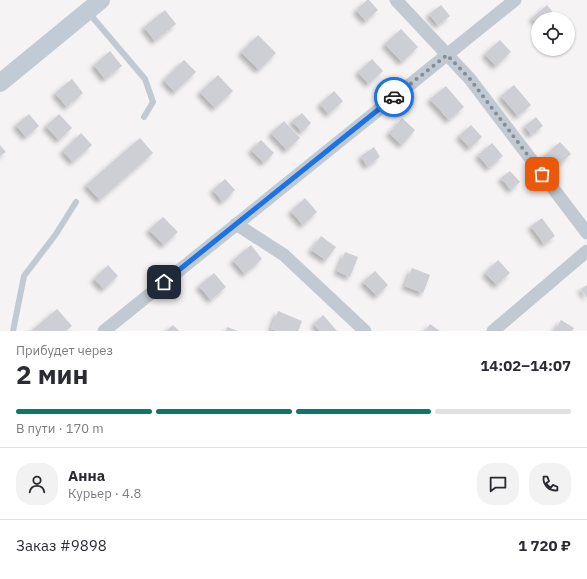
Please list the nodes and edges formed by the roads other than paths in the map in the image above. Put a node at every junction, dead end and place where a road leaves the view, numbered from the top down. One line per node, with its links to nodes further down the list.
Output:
1 (396, 0): 4 (street)
2 (515, 0): 4 (street)
3 (94, 6): 5 (street); 6 (lane)
4 (447, 55): 8 (street); 9 (street)
5 (0, 83)
6 (144, 117)
7 (76, 202): 11 (lane)
8 (236, 224): 12 (street); 13 (street)
9 (587, 233)
10 (587, 251): 14 (street)
11 (13, 331)
12 (104, 331)
13 (365, 331)
14 (493, 331)

